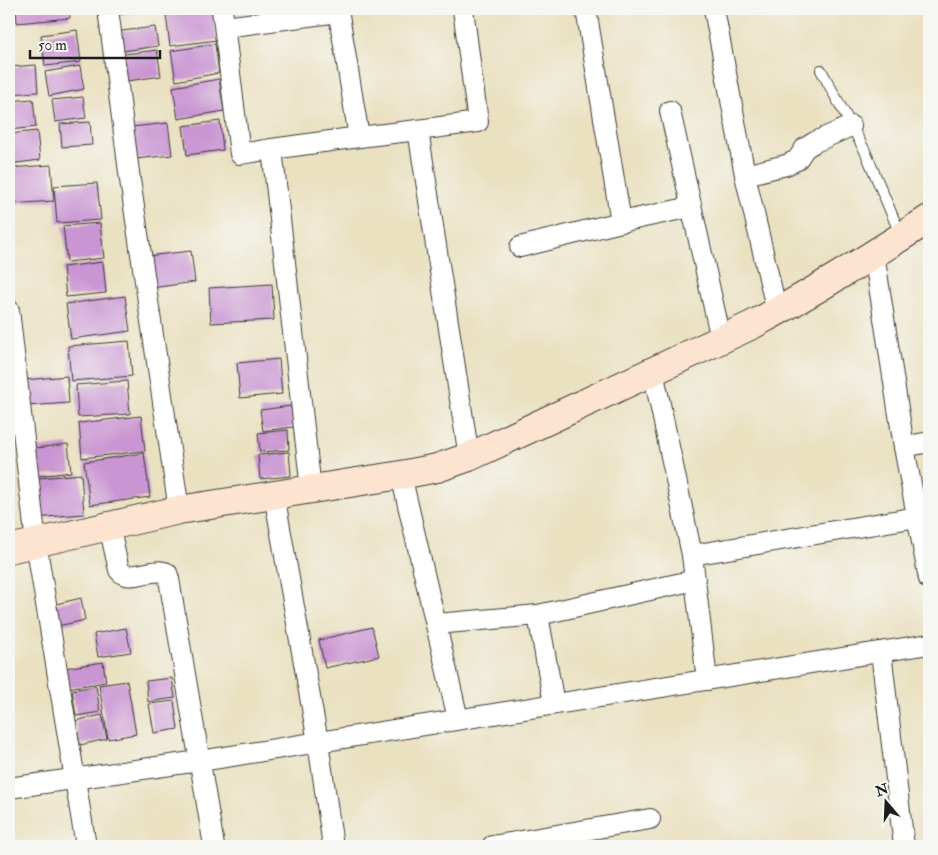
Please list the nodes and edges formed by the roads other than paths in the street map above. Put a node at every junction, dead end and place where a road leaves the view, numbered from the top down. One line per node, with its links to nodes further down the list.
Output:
1 (108, 9): 30 (street)
2 (463, 9): 10 (street)
3 (586, 9): 16 (street)
4 (714, 9): 13 (street)
5 (338, 10): 6 (street); 11 (street)
6 (224, 18): 12 (street)
7 (821, 70): 9 (lane)
8 (670, 111): 14 (street)
9 (852, 126): 13 (street); 17 (lane)
10 (418, 130): 11 (street); 26 (street)
11 (359, 137): 12 (street)
12 (272, 149): 28 (street)
13 (745, 175): 21 (street)
14 (691, 207): 16 (street); 22 (street)
15 (929, 219): 17 (main road)
16 (621, 222): 18 (street)
17 (902, 237): 19 (main road)
18 (520, 247)
19 (874, 254): 21 (main road); 25 (street)
20 (9, 310): 33 (street)
21 (776, 312): 22 (main road)
22 (721, 339): 23 (main road)
23 (653, 371): 26 (main road); 36 (street)
24 (929, 442): 25 (street)
25 (904, 447): 31 (street)
26 (469, 457): 27 (main road)
27 (401, 475): 28 (main road); 40 (street)
28 (311, 489): 29 (main road)
29 (274, 494): 30 (main road); 46 (street)
30 (179, 510): 32 (main road)
31 (917, 516): 35 (street); 36 (street)
32 (109, 526): 33 (main road); 47 (street)
33 (36, 543): 34 (main road); 48 (street)
34 (9, 549)
35 (927, 550): 37 (street)
36 (692, 555): 38 (street)
37 (929, 579)
38 (695, 580): 39 (street); 43 (street)
39 (538, 615): 40 (street); 44 (street)
40 (436, 624): 45 (street)
41 (929, 644): 42 (street)
42 (881, 652): 43 (street); 55 (street)
43 (707, 680): 44 (street)
44 (554, 704): 45 (street)
45 (458, 719): 46 (street)
46 (318, 742): 47 (street); 53 (street)
47 (200, 760): 48 (street); 52 (street)
48 (74, 779): 49 (street); 51 (street)
49 (9, 788)
50 (650, 819): 54 (street)
51 (86, 846)
52 (214, 846)
53 (333, 846)
54 (492, 846)
55 (904, 846)

